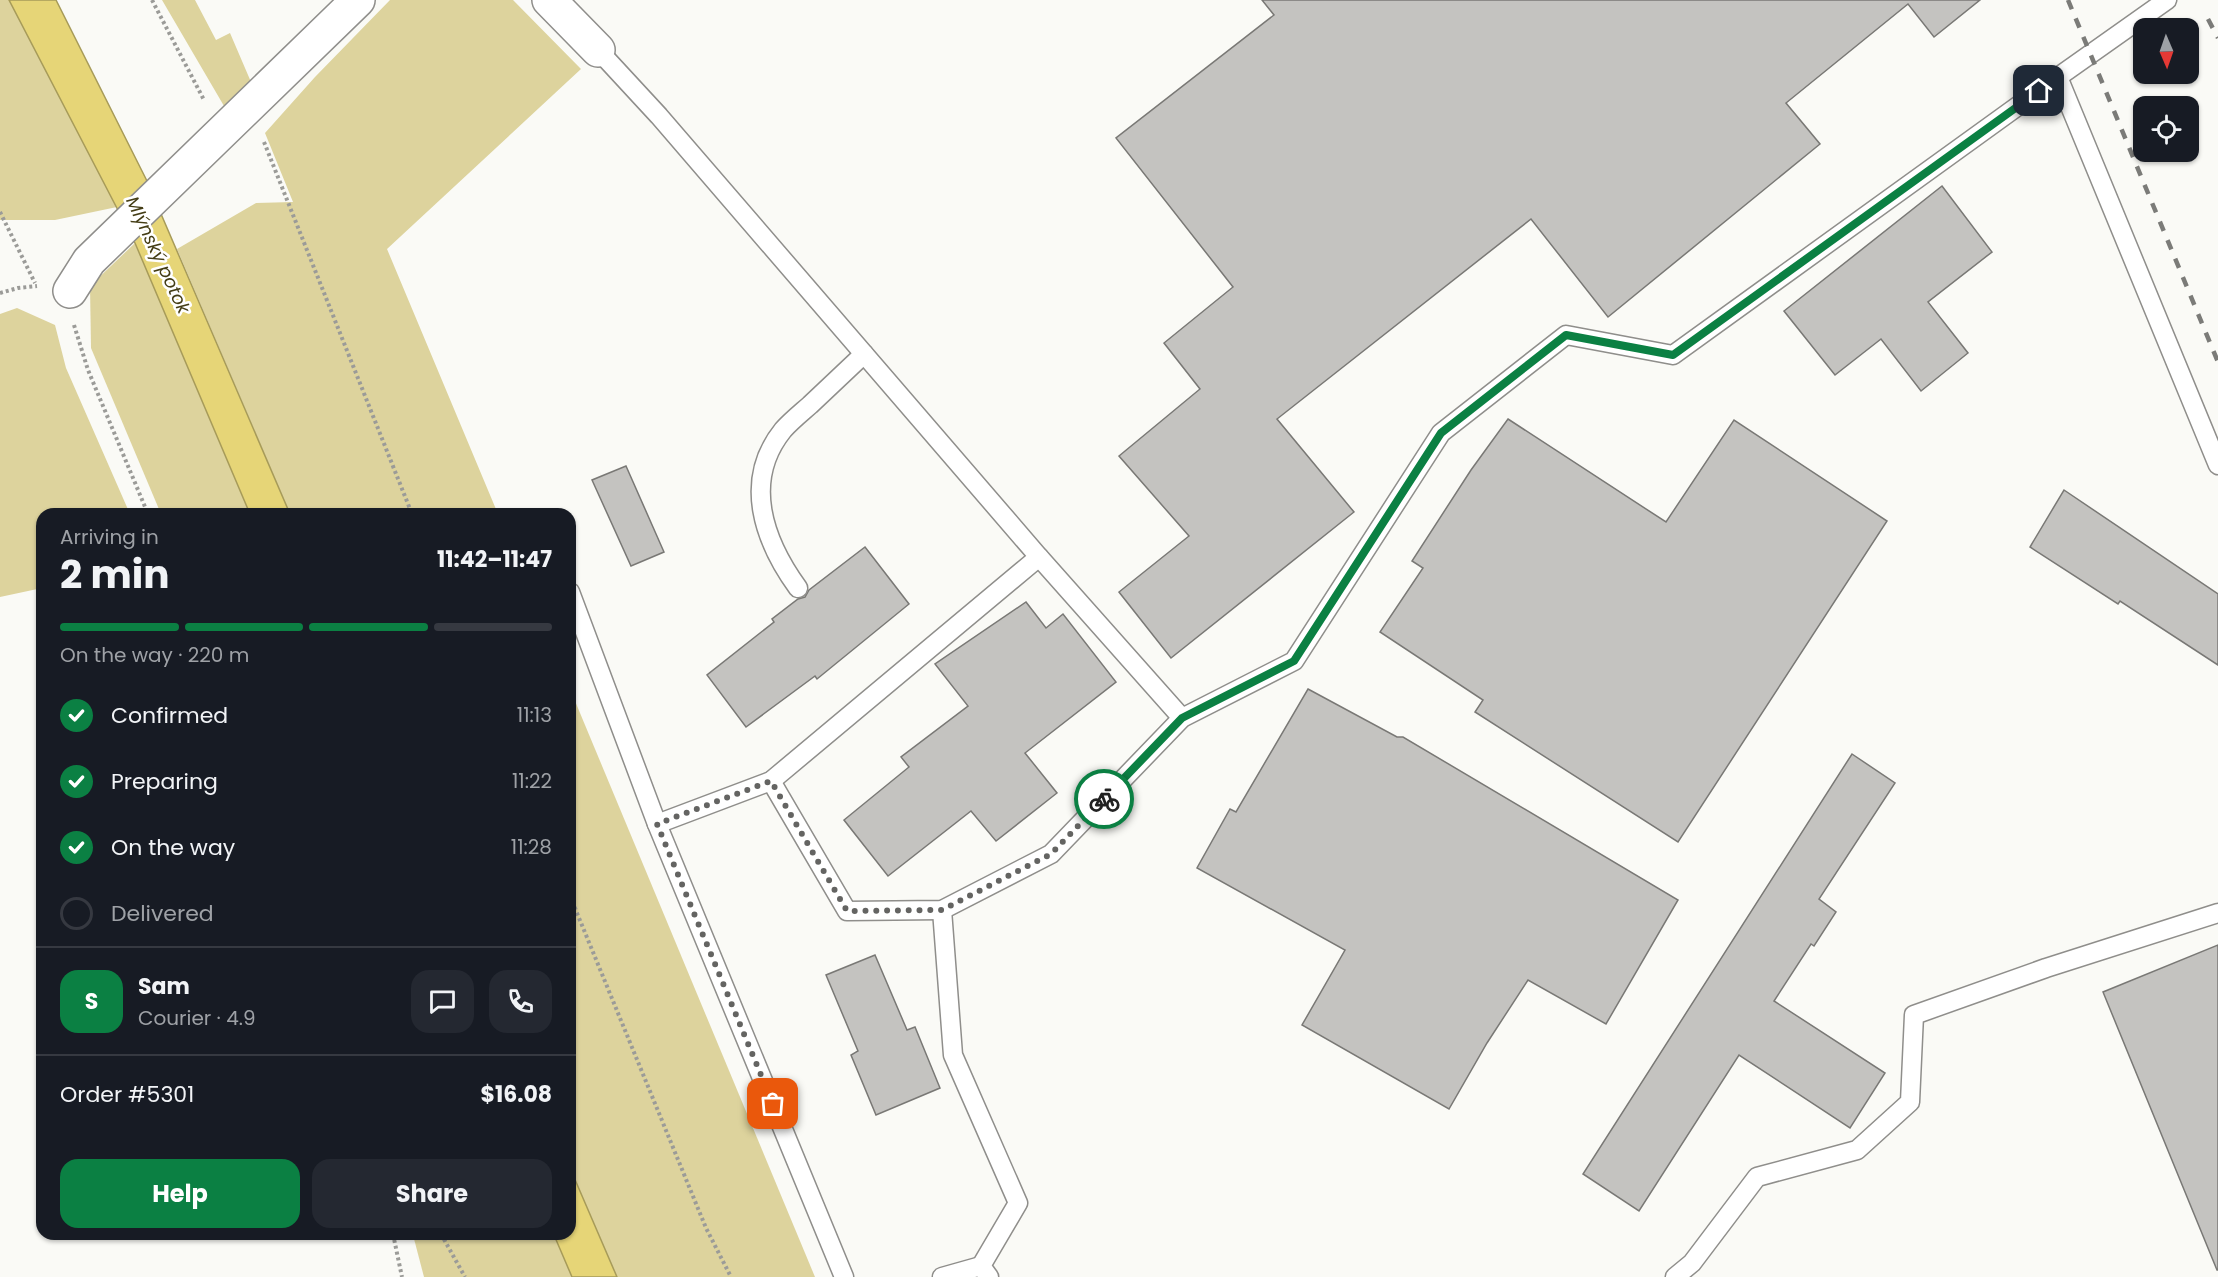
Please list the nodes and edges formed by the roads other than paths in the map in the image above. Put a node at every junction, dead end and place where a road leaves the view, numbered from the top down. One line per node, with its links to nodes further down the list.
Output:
1 (358, 0): 6 (street)
2 (549, 0): 4 (street)
3 (2167, 0): 5 (lane)
4 (598, 50): 7 (lane)
5 (2058, 77): 8 (lane); 12 (lane)
6 (70, 291)
7 (864, 354): 9 (lane); 10 (lane)
8 (2218, 465)
9 (1039, 557): 12 (lane); 13 (lane)
10 (798, 588)
11 (576, 608): 14 (lane)
12 (1182, 718): 15 (lane)
13 (771, 781): 14 (lane); 15 (lane)
14 (657, 824): 18 (lane)
15 (942, 910): 17 (lane)
16 (2218, 913): 20 (lane)
17 (985, 1271): 19 (lane)
18 (844, 1277)
19 (942, 1277)
20 (1675, 1277)

